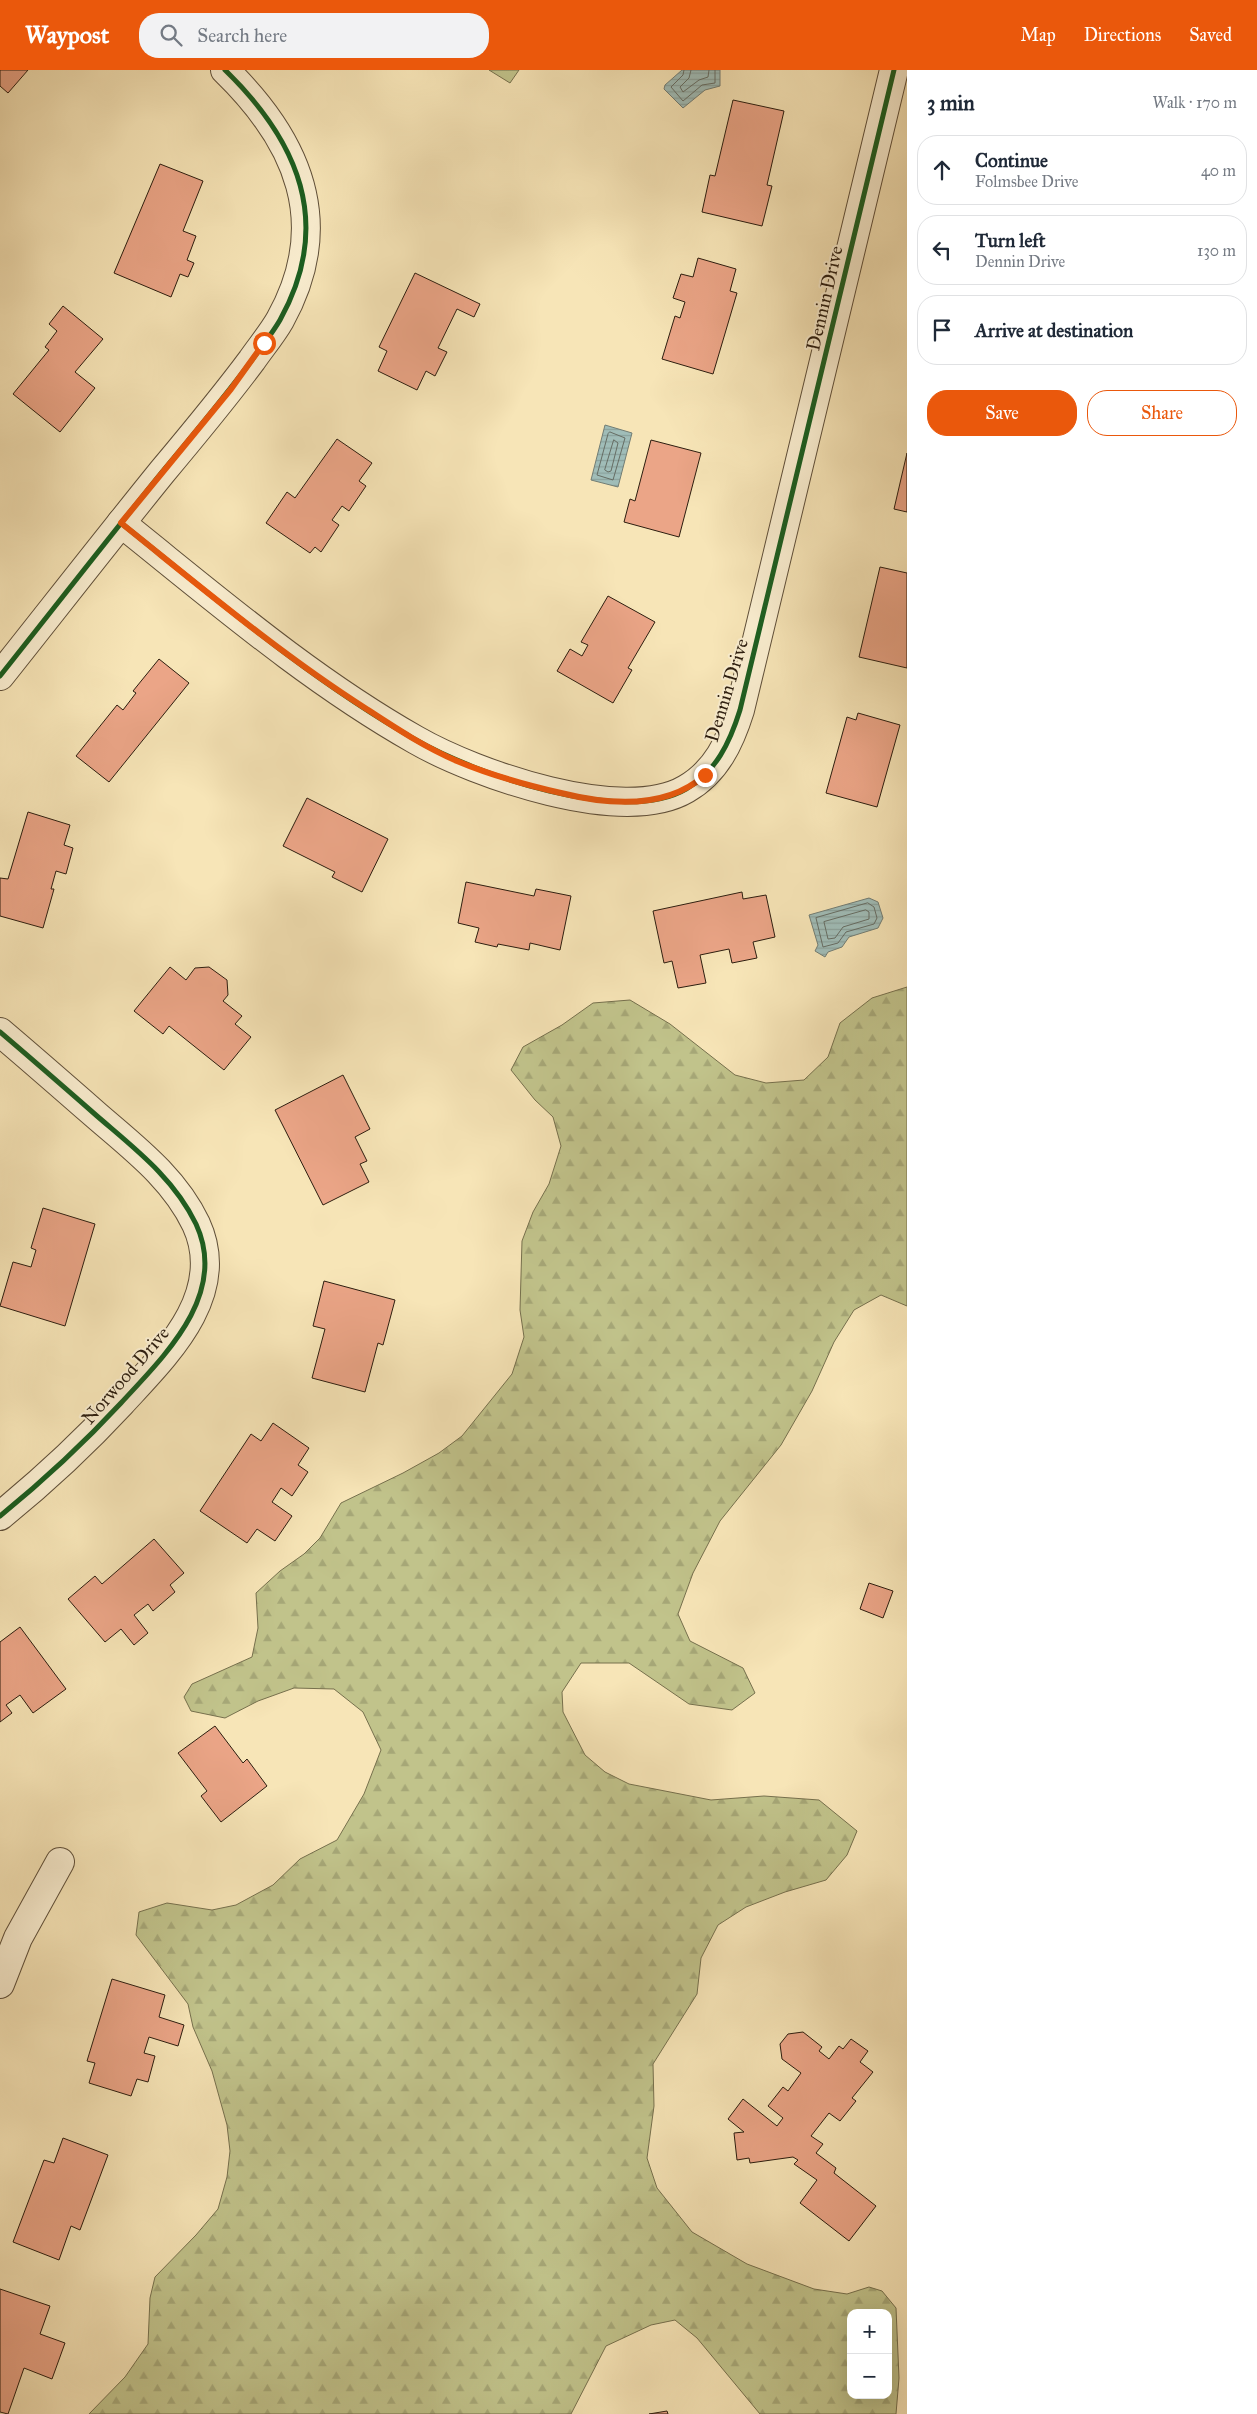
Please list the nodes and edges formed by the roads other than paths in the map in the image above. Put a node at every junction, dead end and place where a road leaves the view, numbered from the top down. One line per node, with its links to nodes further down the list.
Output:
1 (225, 70): 3 (street)
2 (894, 70): 3 (street, Dennin Drive)
3 (121, 523): 4 (street)
4 (0, 676)
5 (0, 1032): 6 (street, Norwood Drive)
6 (0, 1516)
7 (60, 1862): 8 (street)
8 (0, 1984)

